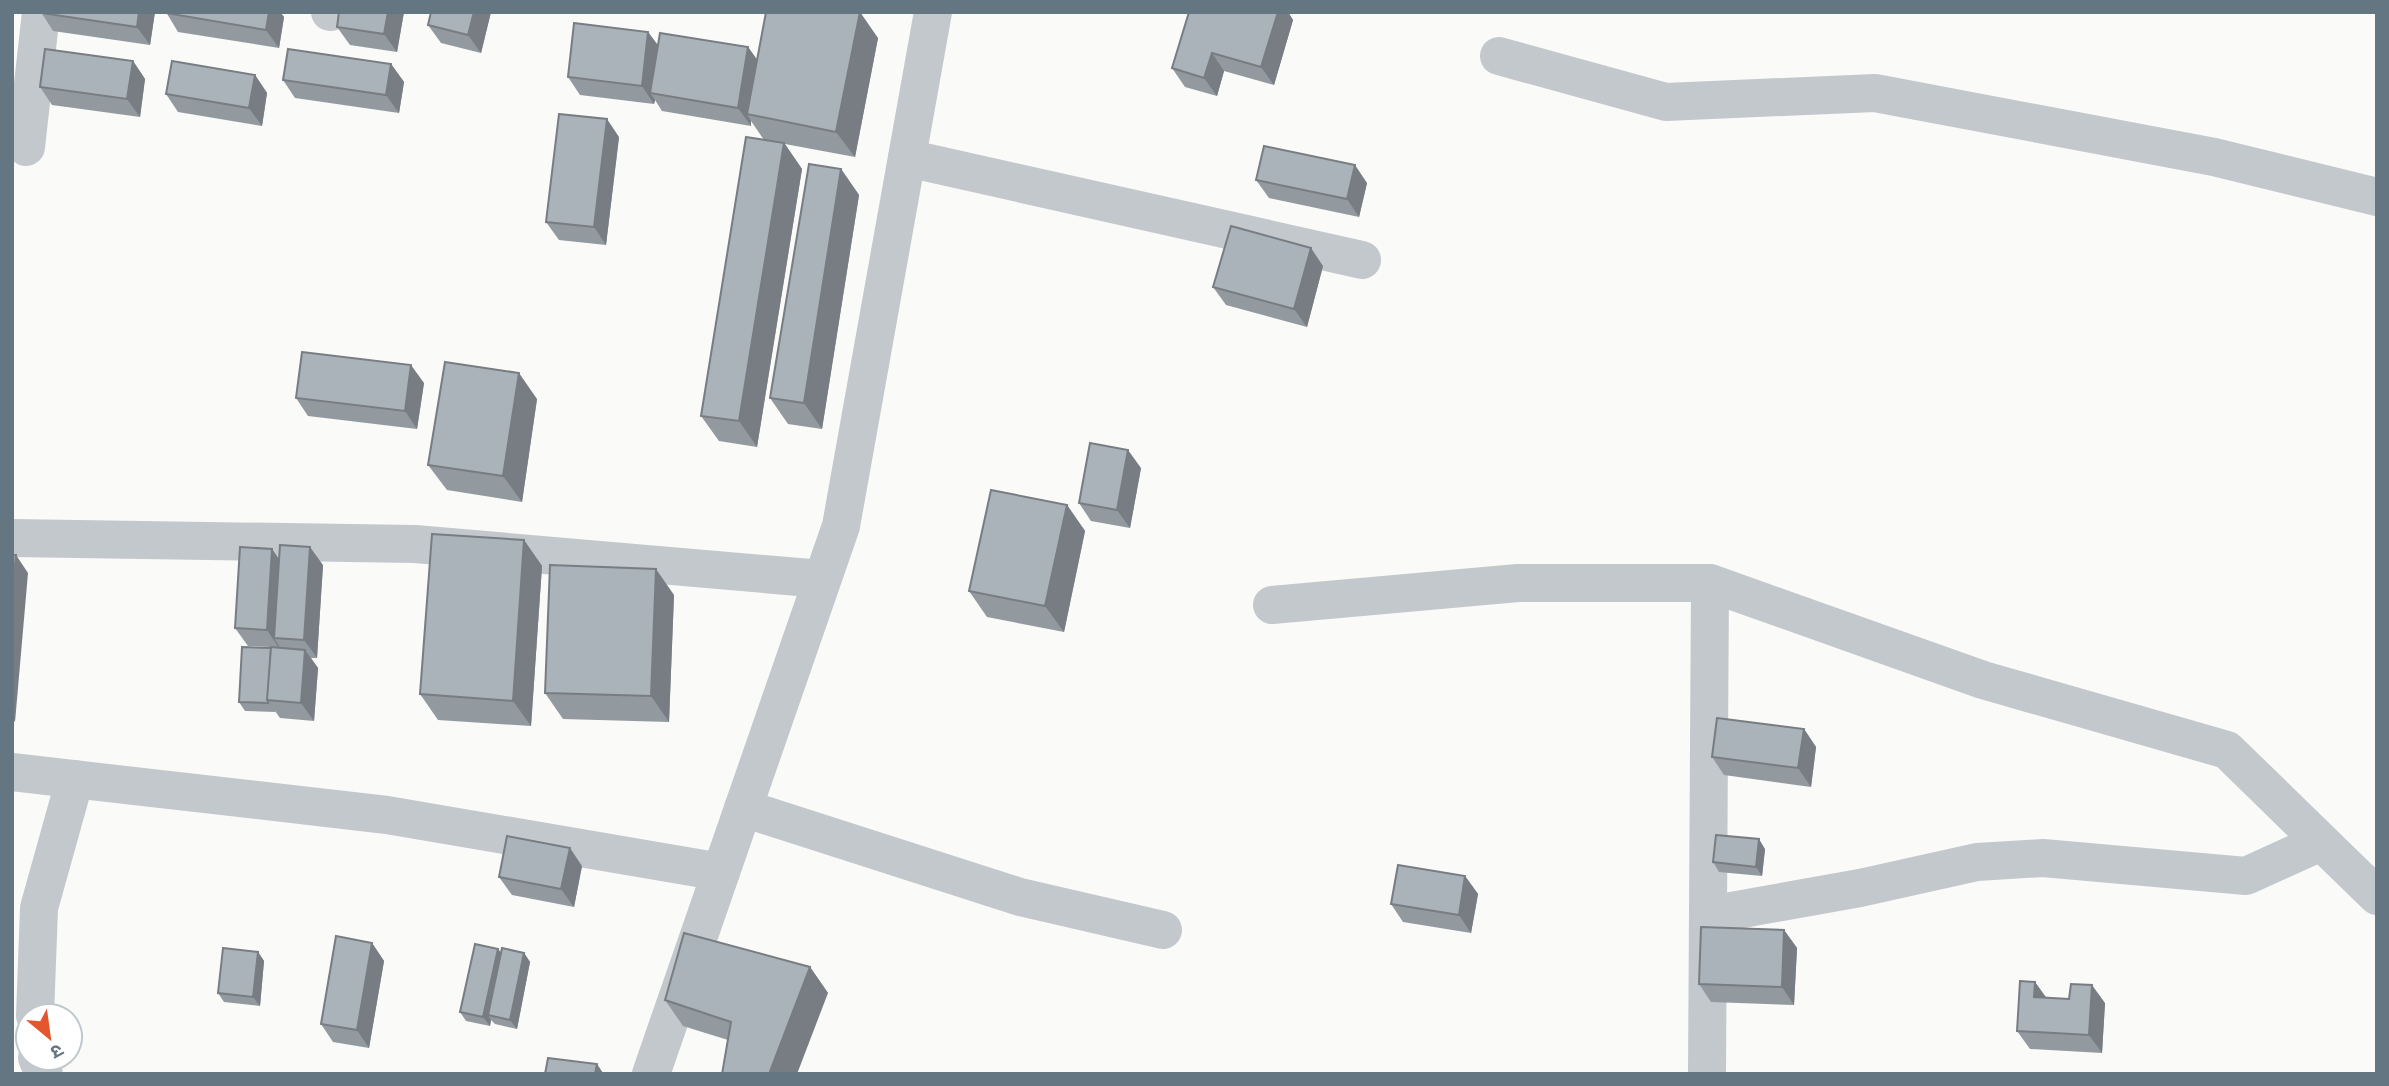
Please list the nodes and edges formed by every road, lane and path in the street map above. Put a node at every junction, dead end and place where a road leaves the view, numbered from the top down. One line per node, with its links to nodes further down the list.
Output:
1 (41, 12): 4 (street)
2 (933, 12): 5 (street)
3 (1499, 57): 6 (street)
4 (26, 147)
5 (907, 158): 7 (street); 9 (street)
6 (2377, 197)
7 (1362, 260)
8 (12, 538): 9 (street)
9 (822, 579): 14 (street)
10 (1710, 583): 11 (street); 15 (street); 18 (street)
11 (1272, 605)
12 (12, 772): 13 (street)
13 (75, 779): 16 (street); 20 (street)
14 (743, 808): 16 (street); 19 (street)
15 (2321, 842): 17 (street); 18 (street)
16 (721, 872): 21 (street)
17 (2377, 896)
18 (1709, 915): 22 (street)
19 (1163, 930)
20 (36, 1002)
21 (652, 1074)
22 (1707, 1074)

